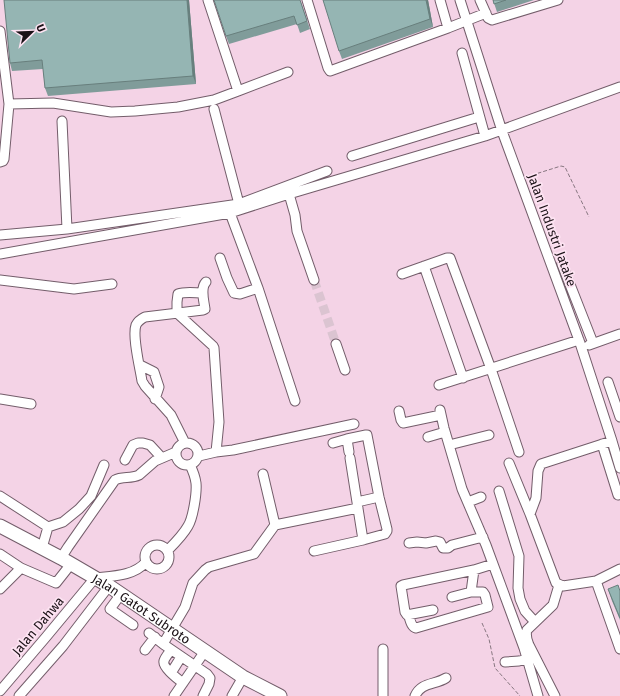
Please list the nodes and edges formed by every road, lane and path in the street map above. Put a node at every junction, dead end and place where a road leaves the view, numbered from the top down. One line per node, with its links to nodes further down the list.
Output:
1 (208, 0): 14 (street)
2 (307, 0): 9 (street)
3 (440, 0): 9 (street)
4 (460, 0): 8 (street, Jalan Industri Jatake)
5 (480, 0): 7 (street)
6 (558, 0): 7 (street)
7 (486, 14): 8 (street)
8 (468, 20): 9 (street); 19 (street, Jalan Industri Jatake)
9 (448, 28)
10 (0, 31): 15 (street)
11 (462, 53): 17 (street)
12 (288, 72): 14 (street)
13 (620, 87): 19 (street)
14 (238, 91): 15 (street)
15 (9, 104): 22 (street)
16 (214, 109): 26 (street)
17 (479, 117): 20 (street); 21 (street)
18 (62, 121): 29 (street)
19 (502, 131): 20 (street); 24 (street, Jalan Industri Jatake)
20 (485, 136): 25 (street)
21 (352, 156)
22 (0, 162)
23 (327, 171): 26 (street)
24 (520, 179): 28 (path); 46 (street, Jalan Industri Jatake)
25 (289, 194): 27 (street); 37 (street)
26 (239, 204): 29 (street)
27 (230, 213): 31 (street); 40 (street)
28 (589, 217)
29 (67, 229): 30 (street)
30 (0, 234)
31 (0, 254)
32 (220, 258): 40 (street)
33 (562, 264): 44 (street)
34 (424, 266): 35 (street); 48 (street); 50 (street)
35 (402, 274)
36 (0, 280): 39 (street)
37 (314, 280)
38 (206, 282): 41 (street)
39 (112, 284)
40 (258, 288): 55 (street)
41 (203, 293): 42 (street); 42 (street)
42 (177, 313): 47 (street); 72 (street)
43 (620, 334): 44 (street)
44 (594, 343): 46 (street)
45 (336, 344): 49 (street)
46 (580, 344): 48 (street); 58 (street, Jalan Industri Jatake)
47 (140, 365): 54 (street); 54 (street)
48 (491, 369): 50 (street); 73 (street)
49 (345, 370)
50 (463, 378): 52 (street)
51 (608, 382): 57 (street)
52 (439, 385)
53 (0, 398): 56 (street)
54 (155, 399): 67 (street)
55 (295, 401)
56 (31, 404)
57 (616, 404): 58 (street); 60 (street)
58 (602, 409): 66 (street, Jalan Industri Jatake)
59 (399, 411): 62 (street)
60 (620, 417)
61 (354, 424): 72 (street)
62 (445, 432): 64 (street); 70 (street)
63 (489, 435): 70 (street)
64 (428, 437)
65 (347, 439): 68 (street); 85 (street); 88 (street)
66 (612, 441): 69 (street); 78 (street, Jalan Industri Jatake)
67 (185, 442): 71 (street); 74 (street)
68 (333, 443)
69 (602, 444): 83 (street); 89 (street)
70 (449, 445): 87 (street)
71 (176, 452): 75 (street); 80 (street)
72 (216, 452): 74 (street)
73 (518, 452)
74 (199, 456): 80 (street)
75 (162, 458): 76 (street); 100 (street)
76 (125, 460)
77 (509, 463): 89 (street)
78 (619, 463)
79 (104, 465): 92 (street)
80 (190, 465): 97 (street)
81 (263, 474): 90 (street)
82 (499, 491): 116 (street)
83 (618, 495)
84 (0, 496): 92 (street)
85 (380, 497): 88 (street); 94 (street)
86 (481, 497): 87 (street)
87 (468, 502): 93 (street)
88 (357, 505): 90 (street); 94 (street)
89 (530, 514): 108 (street)
90 (275, 525): 118 (street)
91 (0, 526): 96 (highway, Jalan Gatot Subroto)
92 (48, 527): 96 (street)
93 (483, 537): 95 (street); 102 (street)
94 (363, 540): 98 (street)
95 (409, 543)
96 (42, 548): 100 (highway, Jalan Gatot Subroto)
97 (168, 550): 101 (street); 101 (street)
98 (314, 550)
99 (0, 554): 103 (street)
100 (66, 561): 103 (street); 106 (highway, Jalan Gatot Subroto)
101 (146, 562): 106 (street)
102 (494, 564): 105 (street); 126 (street)
103 (21, 568): 110 (street)
104 (620, 569): 107 (street)
105 (474, 570): 111 (street); 115 (street)
106 (95, 578): 109 (highway, Jalan Gatot Subroto); 133 (street, Jalan Dahwa)
107 (596, 581): 108 (street); 121 (street)
108 (559, 585): 116 (street)
109 (109, 586): 112 (highway, Jalan Gatot Subroto); 134 (street)
110 (0, 589)
111 (471, 592): 113 (street); 115 (street)
112 (121, 594): 117 (street); 118 (highway, Jalan Gatot Subroto)
113 (452, 597)
114 (434, 610): 115 (street)
115 (408, 614)
116 (535, 622): 142 (street)
117 (133, 625)
118 (172, 629): 119 (street); 124 (highway, Jalan Gatot Subroto)
119 (163, 644): 122 (street); 123 (street)
120 (383, 649): 139 (street)
121 (620, 649)
122 (145, 650)
123 (172, 650): 125 (street); 129 (street)
124 (205, 651): 128 (street); 130 (highway, Jalan Gatot Subroto)
125 (181, 656): 128 (street); 129 (street)
126 (527, 659): 127 (street); 141 (street)
127 (505, 662)
128 (195, 666): 132 (street); 136 (street)
129 (171, 672): 132 (street)
130 (243, 677): 137 (street); 138 (highway, Jalan Gatot Subroto)
131 (446, 678): 140 (street)
132 (183, 683): 135 (street)
133 (0, 691)
134 (20, 695)
135 (174, 696)
136 (204, 696)
137 (232, 696)
138 (280, 696)
139 (383, 696)
140 (415, 696)
141 (538, 696)
142 (555, 696)

